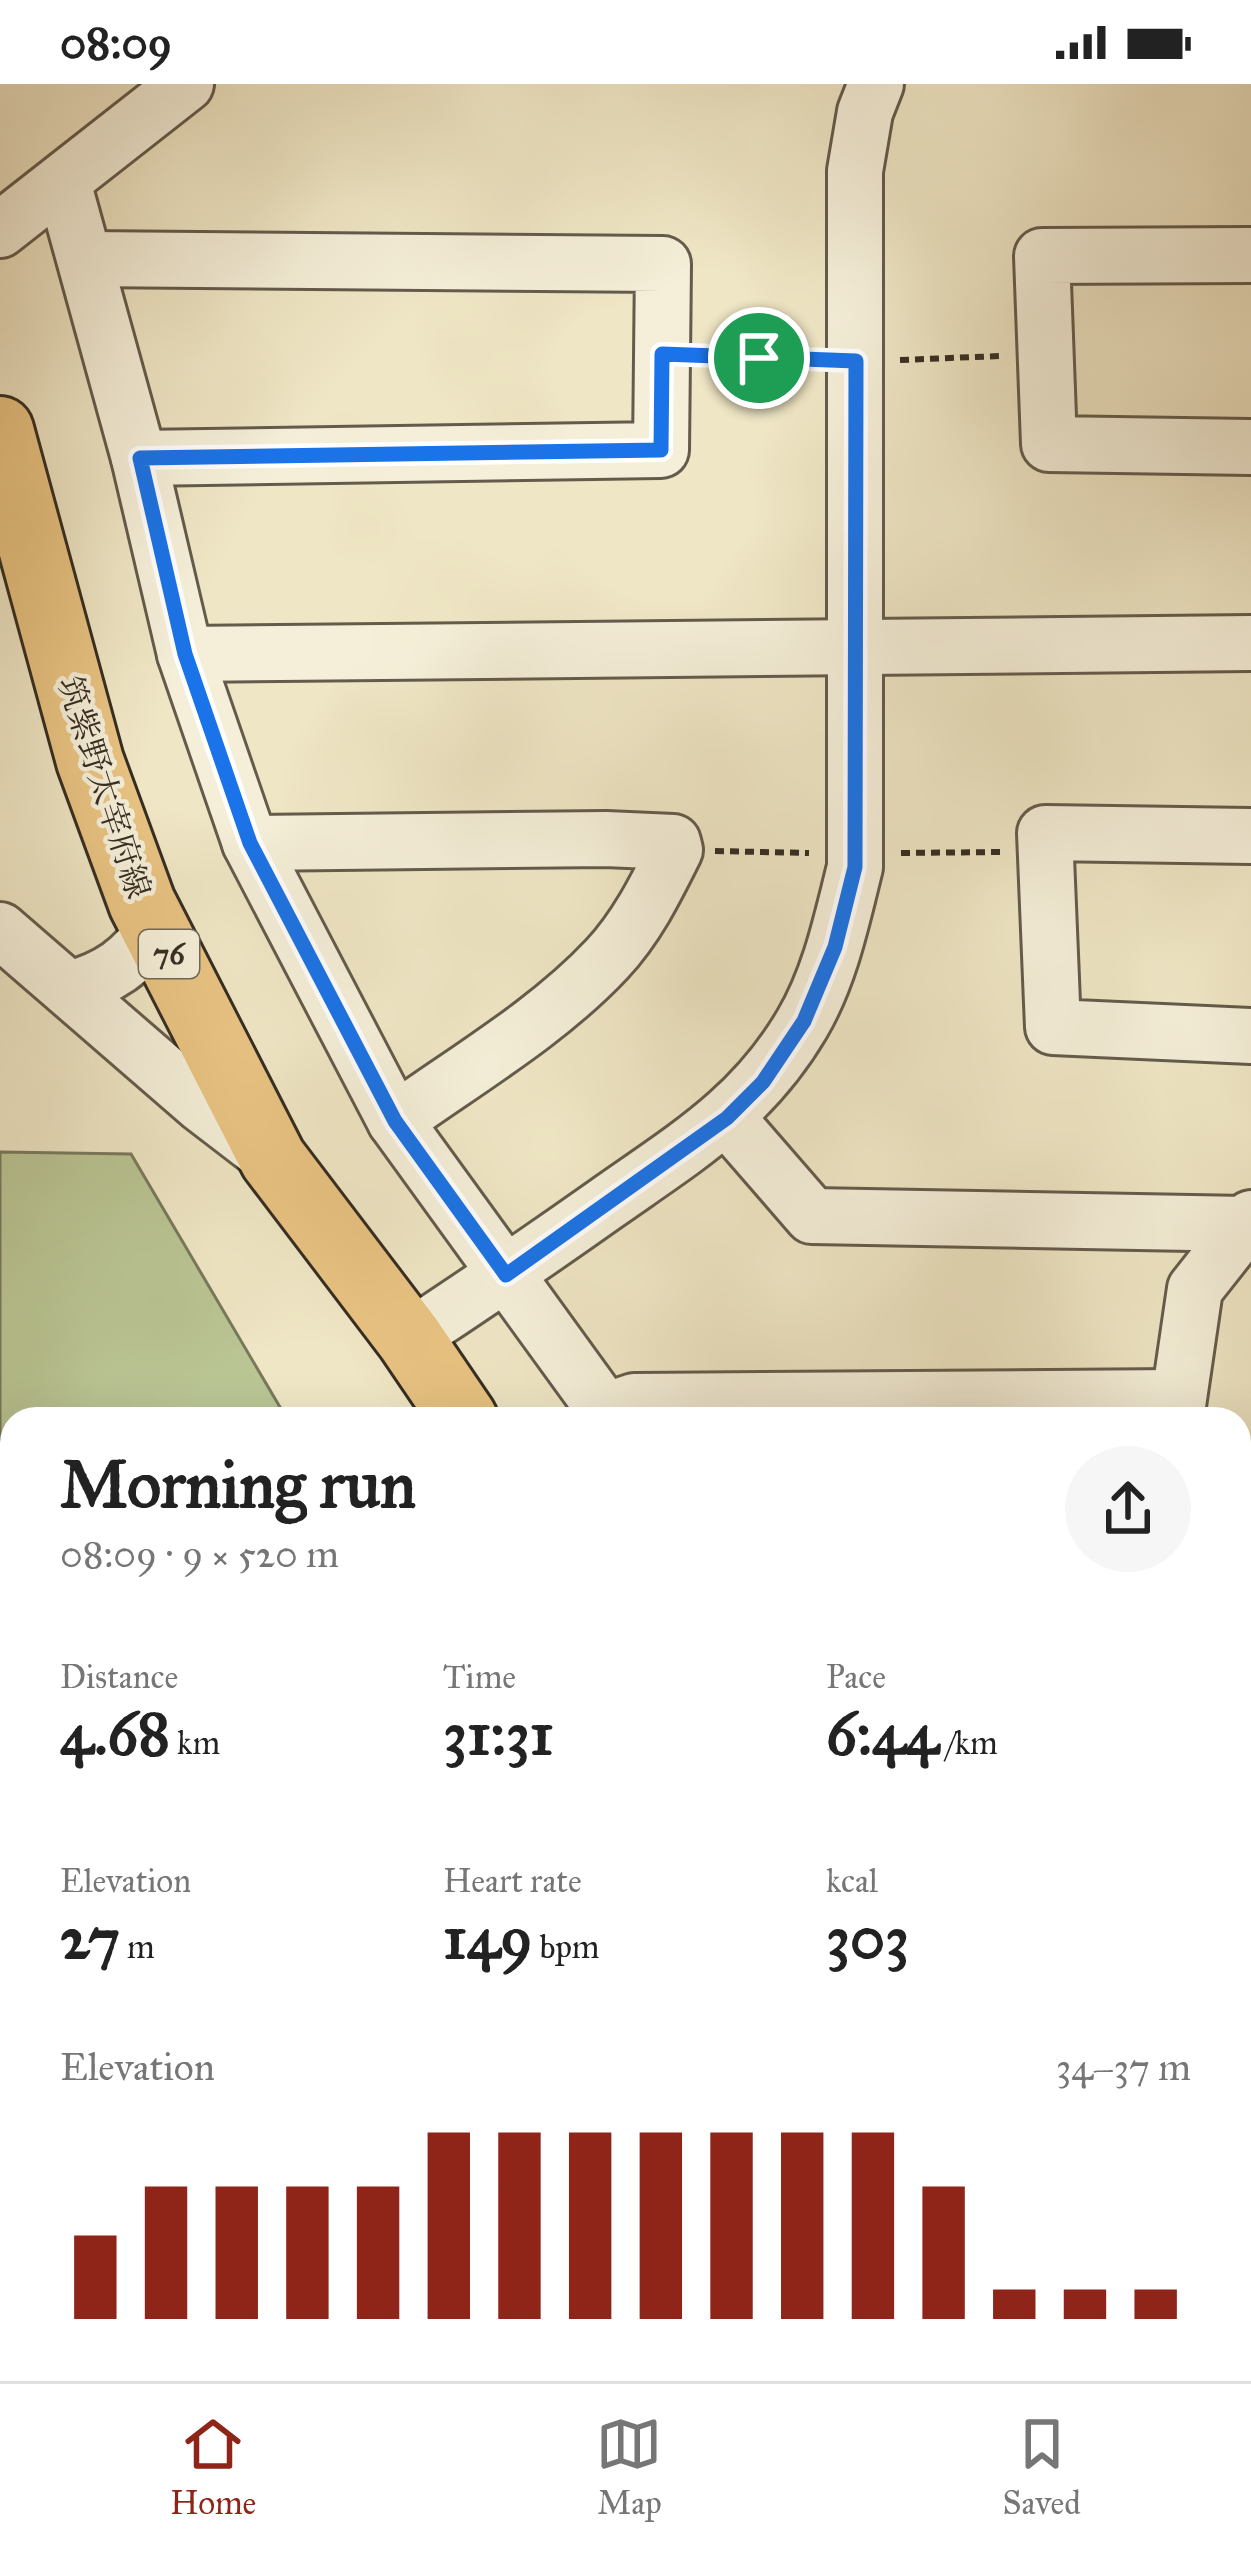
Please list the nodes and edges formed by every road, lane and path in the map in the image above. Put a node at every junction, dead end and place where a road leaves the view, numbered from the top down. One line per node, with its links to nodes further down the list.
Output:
1 (186, 84): 3 (street)
2 (876, 84): 9 (street)
3 (63, 182): 4 (street); 6 (street)
4 (0, 230)
5 (1251, 255): 8 (street)
6 (85, 259): 7 (street); 12 (street)
7 (662, 354): 9 (path); 12 (street)
8 (1046, 355): 9 (path); 11 (street)
9 (856, 361): 15 (street)
10 (0, 430): 13 (main road, 筑紫野太宰府線 / 76)
11 (1251, 447)
12 (140, 458): 16 (street)
13 (10, 501): 22 (main road, 筑紫野太宰府線 / 76)
14 (1251, 644): 15 (street)
15 (857, 645): 16 (street); 21 (street)
16 (185, 654): 18 (street)
17 (1251, 836): 20 (street)
18 (250, 843): 19 (street); 27 (street)
19 (675, 850): 21 (path); 27 (street)
20 (1046, 851): 21 (path); 25 (street)
21 (856, 854): 26 (street)
22 (155, 928): 24 (street); 28 (main road, 筑紫野太宰府線 / 76)
23 (0, 930): 24 (street)
24 (69, 989): 28 (street)
25 (1251, 1036)
26 (727, 1118): 29 (street); 30 (street)
27 (395, 1121): 30 (street)
28 (273, 1159): 31 (main road, 筑紫野太宰府線 / 76)
29 (1248, 1222): 36 (street)
30 (506, 1275): 31 (street); 33 (street)
31 (409, 1338): 32 (main road, 筑紫野太宰府線 / 76)
32 (456, 1407)
33 (602, 1407)
34 (623, 1407): 35 (street)
35 (1099, 1407)
36 (1176, 1407)

